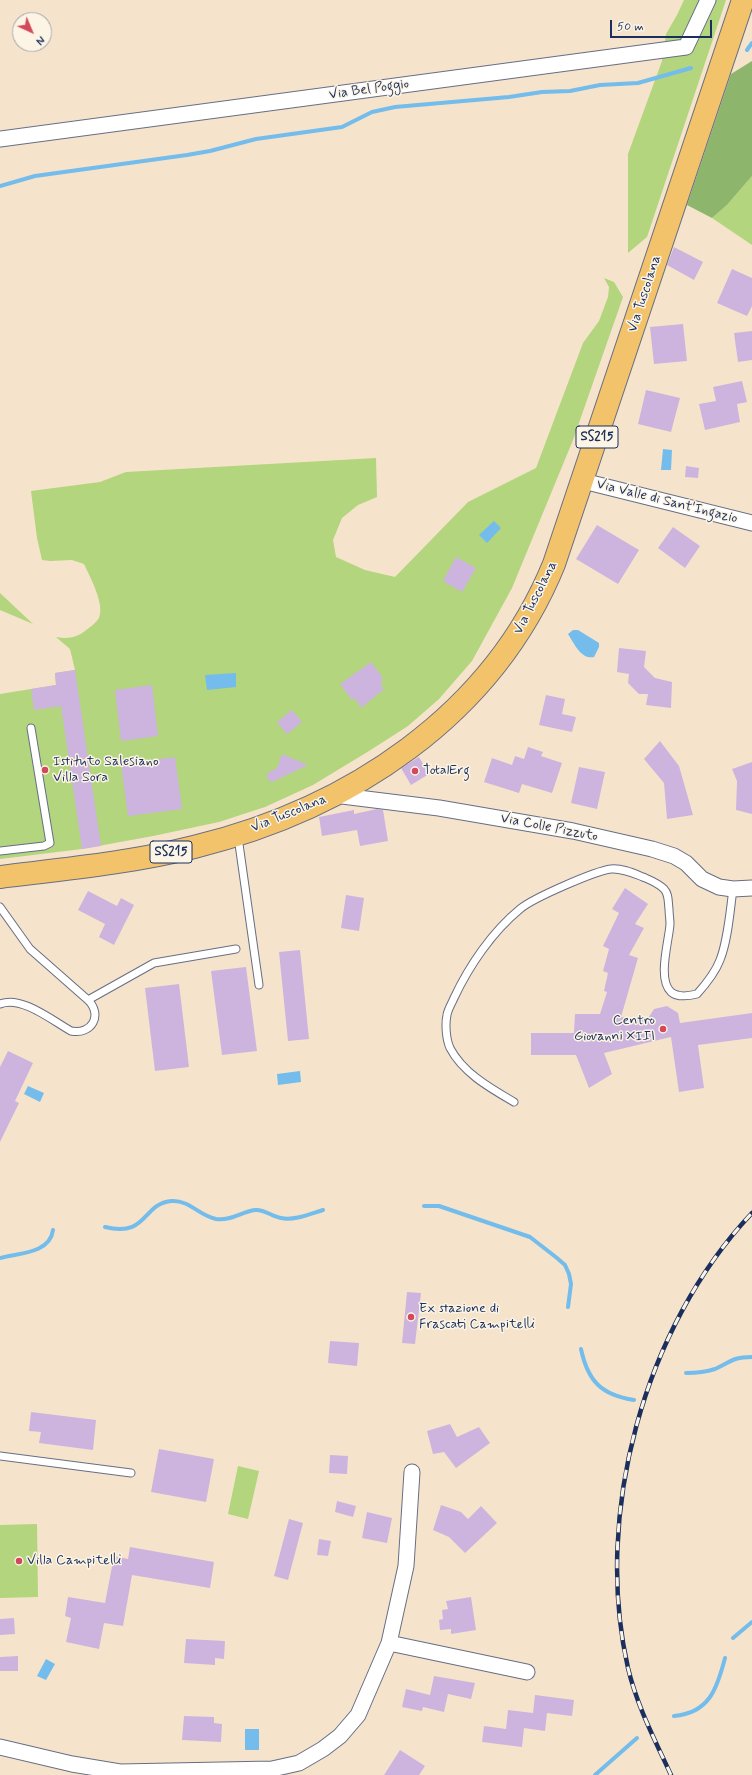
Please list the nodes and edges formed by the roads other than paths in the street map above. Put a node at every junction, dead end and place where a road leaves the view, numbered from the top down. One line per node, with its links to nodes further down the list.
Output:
1 (708, 0): 3 (street, Via Bel Poggio)
2 (743, 0): 4 (main road, Via Tuscolana / SS215)
3 (0, 139)
4 (583, 481): 5 (street, Via Valle di Sant'Ingazio); 7 (main road, Via Tuscolana / SS215)
5 (752, 523)
6 (31, 728): 9 (lane)
7 (334, 795): 8 (main road, Via Tuscolana / SS215); 12 (street, Via Colle Pizzuto)
8 (238, 834): 10 (main road, Via Tuscolana / SS215); 15 (lane)
9 (0, 852)
10 (0, 877)
11 (752, 888): 12 (street, Via Colle Pizzuto)
12 (733, 889): 18 (lane)
13 (0, 907): 16 (lane)
14 (236, 948): 16 (lane)
15 (259, 985)
16 (88, 1000): 17 (lane)
17 (0, 1004)
18 (514, 1102)
19 (0, 1456): 21 (lane)
20 (412, 1472): 22 (street)
21 (131, 1473)
22 (389, 1643): 23 (street); 25 (street)
23 (527, 1672)
24 (0, 1748): 25 (street)
25 (120, 1774)

